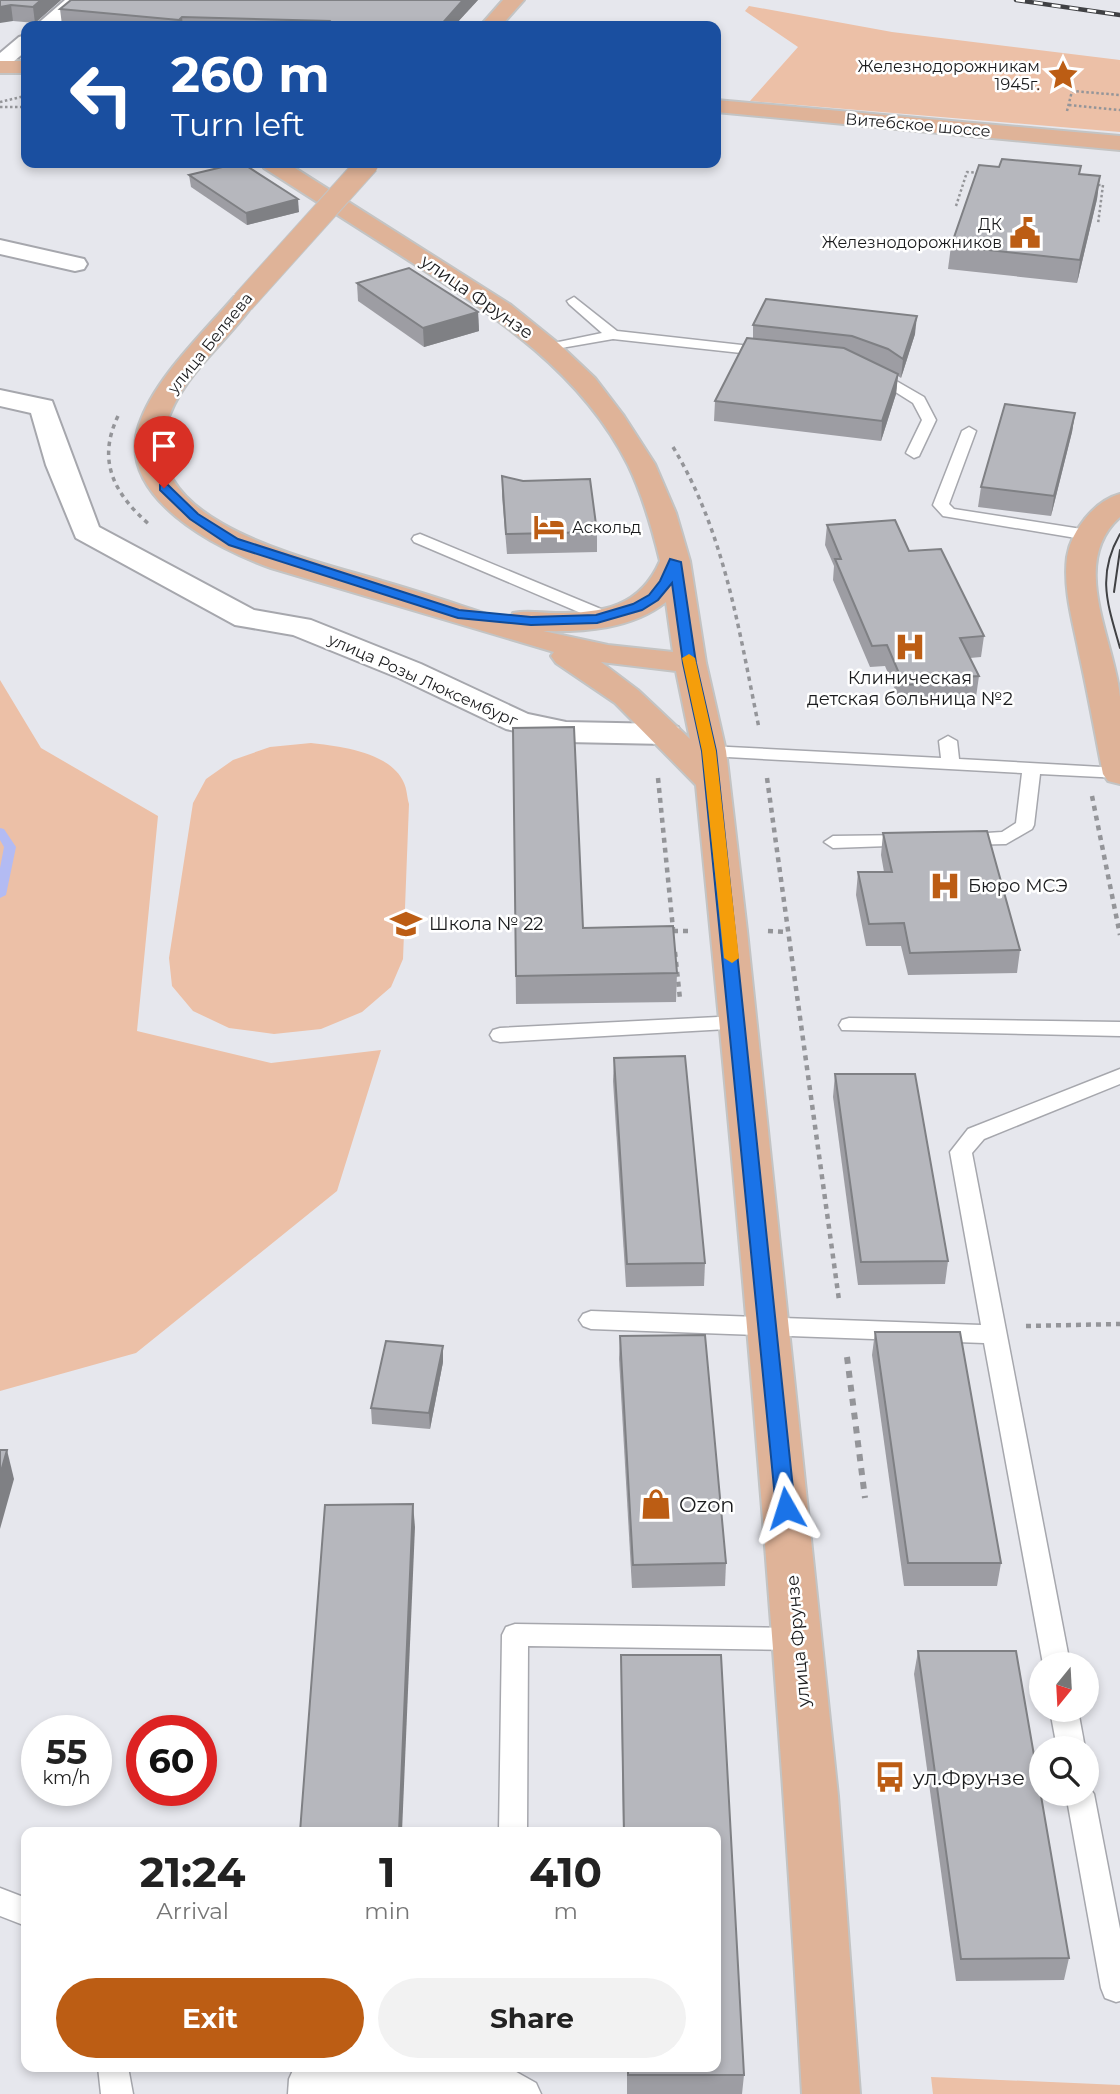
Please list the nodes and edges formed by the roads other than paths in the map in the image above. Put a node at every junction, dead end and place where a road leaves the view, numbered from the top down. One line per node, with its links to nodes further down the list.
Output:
1 (77, 0): 3 (street)
2 (514, 0): 4 (main road)
3 (51, 21)
4 (495, 21)
5 (21, 46): 6 (street)
6 (0, 65): 7 (main road)
7 (21, 67)
8 (721, 106): 9 (main road, Витебское шоссе)
9 (1120, 143)
10 (280, 168): 16 (main road, улица Фрунзе)
11 (364, 168): 26 (main road, улица Беляева, bridge)
12 (0, 247): 13 (street)
13 (75, 264)
14 (574, 301): 15 (lane)
15 (613, 335): 16 (lane); 17 (lane)
16 (549, 348): 25 (main road, улица Фрунзе)
17 (790, 355)
18 (857, 365): 21 (lane)
19 (0, 398): 30 (street, улица Розы Люксембург)
20 (969, 431): 23 (lane)
21 (914, 453)
22 (1120, 503): 23 (main road)
23 (1088, 535): 35 (main road)
24 (420, 539): 27 (lane)
25 (675, 562): 27 (main road); 29 (main road, улица Фрунзе)
26 (458, 614): 27 (main road); 28 (main road)
27 (597, 619)
28 (531, 638): 29 (main road); 30 (main road)
29 (690, 663): 33 (main road, улица Фрунзе)
30 (666, 734): 33 (main road)
31 (948, 741): 32 (lane)
32 (951, 764): 33 (lane); 34 (lane)
33 (711, 766): 37 (main road, улица Фрунзе)
34 (1030, 768): 35 (lane); 36 (lane)
35 (1120, 773)
36 (833, 842)
37 (738, 1023): 40 (lane); 43 (main road, улица Фрунзе)
38 (849, 1025): 39 (lane)
39 (1120, 1030)
40 (500, 1035)
41 (1120, 1076): 44 (lane)
42 (591, 1320): 43 (lane)
43 (768, 1326): 44 (lane); 45 (main road, улица Фрунзе)
44 (994, 1330): 46 (lane)
45 (798, 1639): 48 (lane); 56 (main road, улица Фрунзе)
46 (1054, 1652)
47 (1082, 1806): 51 (lane)
48 (513, 1827)
49 (0, 1902): 50 (lane)
50 (21, 1910)
51 (1116, 1988)
52 (114, 2072): 54 (lane)
53 (516, 2081): 55 (lane)
54 (117, 2094)
55 (304, 2094)
56 (831, 2094)

